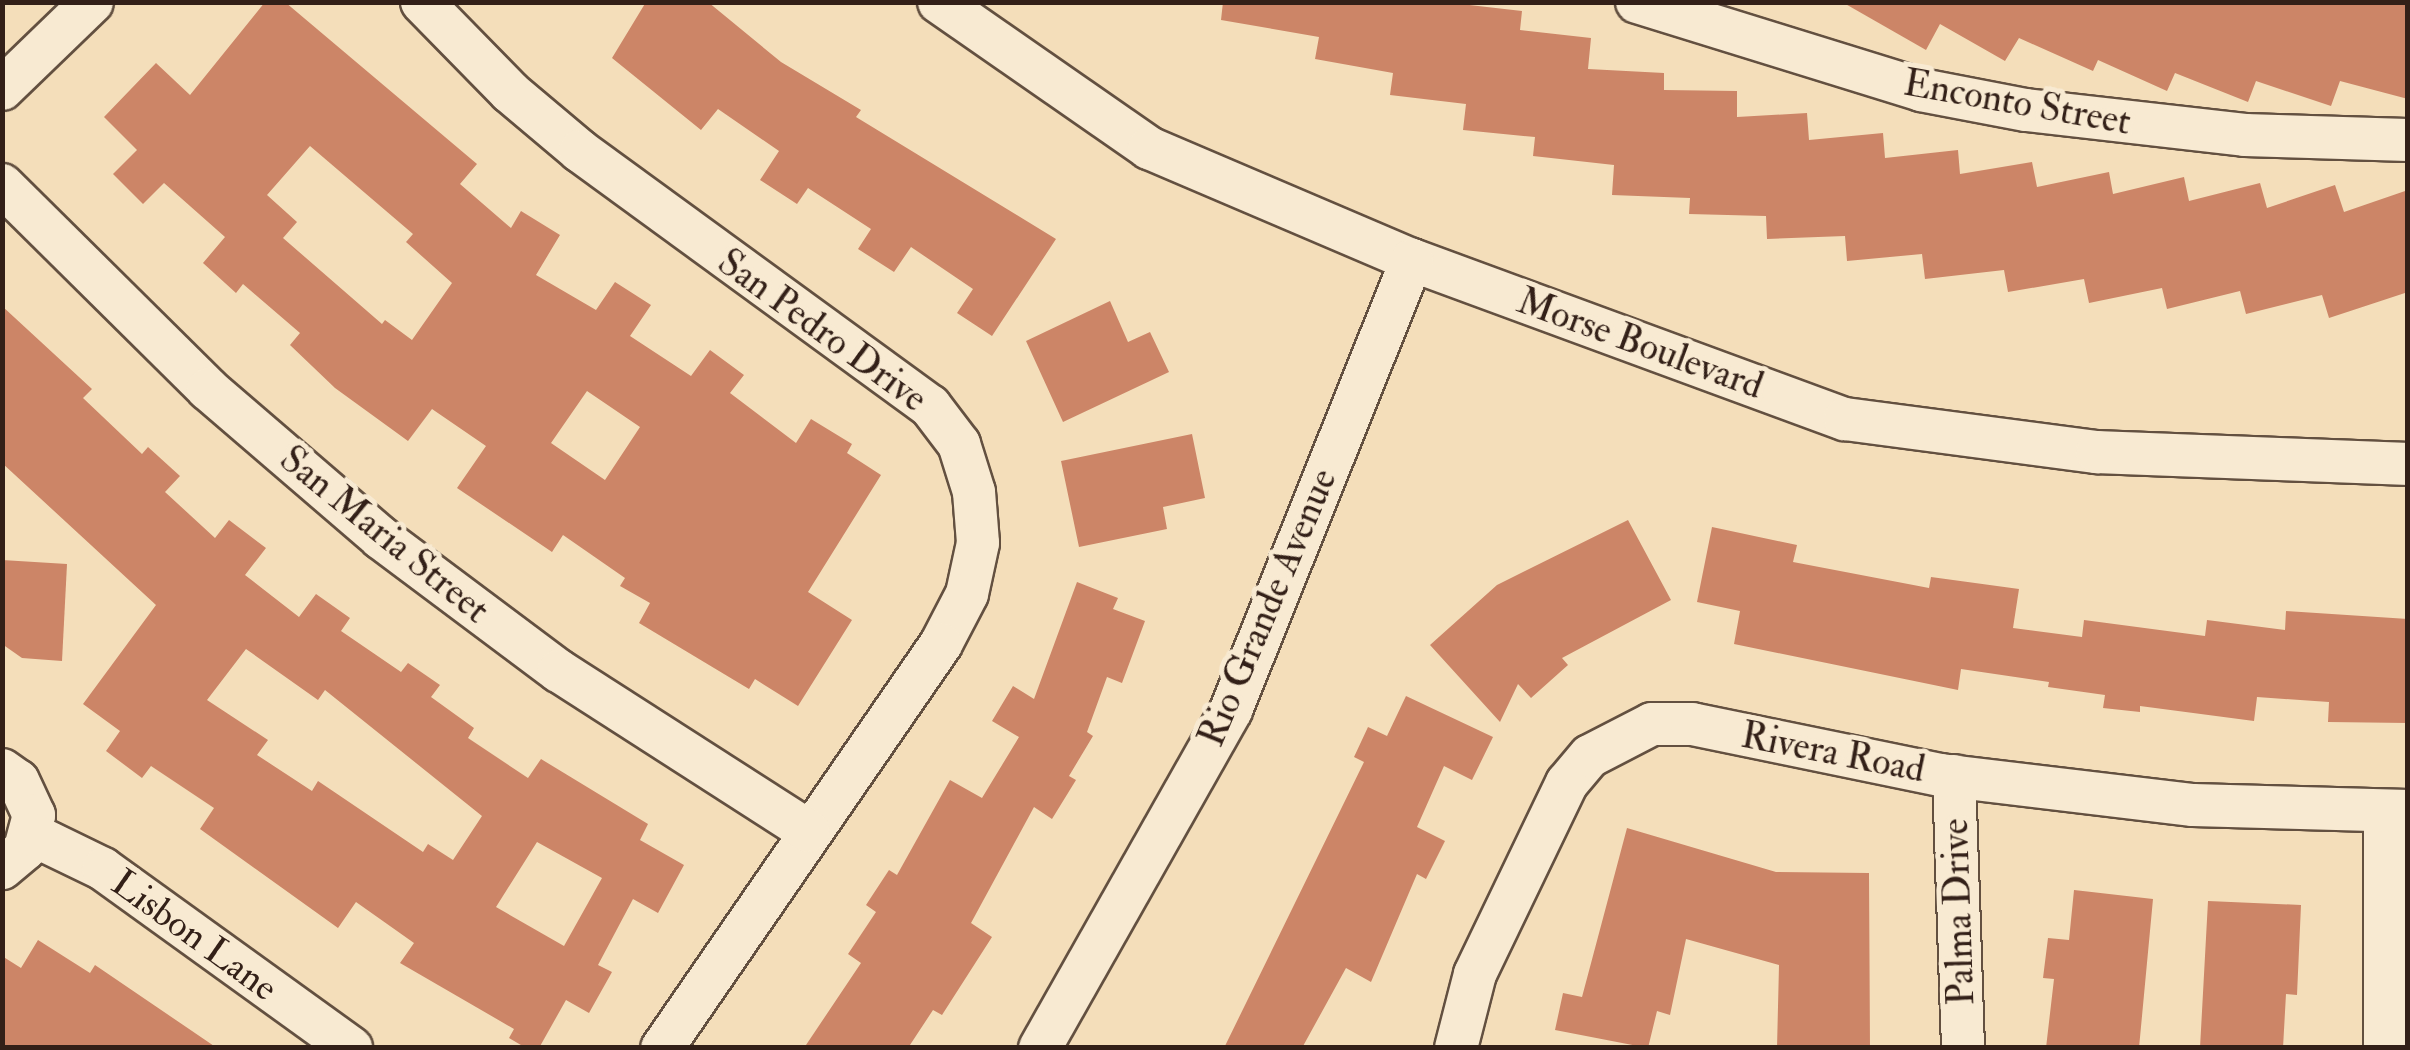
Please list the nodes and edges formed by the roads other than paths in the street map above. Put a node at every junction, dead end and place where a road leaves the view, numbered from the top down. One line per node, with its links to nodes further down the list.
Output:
1 (92, 2): 5 (street)
2 (422, 2): 13 (street, San Pedro Drive)
3 (939, 2): 8 (street, Morse Boulevard)
4 (1637, 2): 6 (street, Enconto Street)
5 (2, 89)
6 (2408, 140)
7 (2, 186): 13 (street, San Maria Street)
8 (1412, 260): 9 (street, Morse Boulevard); 18 (street, Rio Grande Avenue)
9 (2408, 464)
10 (2, 770): 14 (street)
11 (1954, 776): 12 (street, Rivera Road); 19 (street, Rivera Road); 20 (street, Palma Drive)
12 (2396, 811): 21 (street)
13 (808, 830): 17 (street, San Pedro Drive)
14 (31, 834): 15 (street); 16 (street, Lisbon Lane)
15 (2, 868)
16 (351, 1048)
17 (662, 1048)
18 (1040, 1048)
19 (1456, 1048)
20 (1963, 1048)
21 (2386, 1048)

